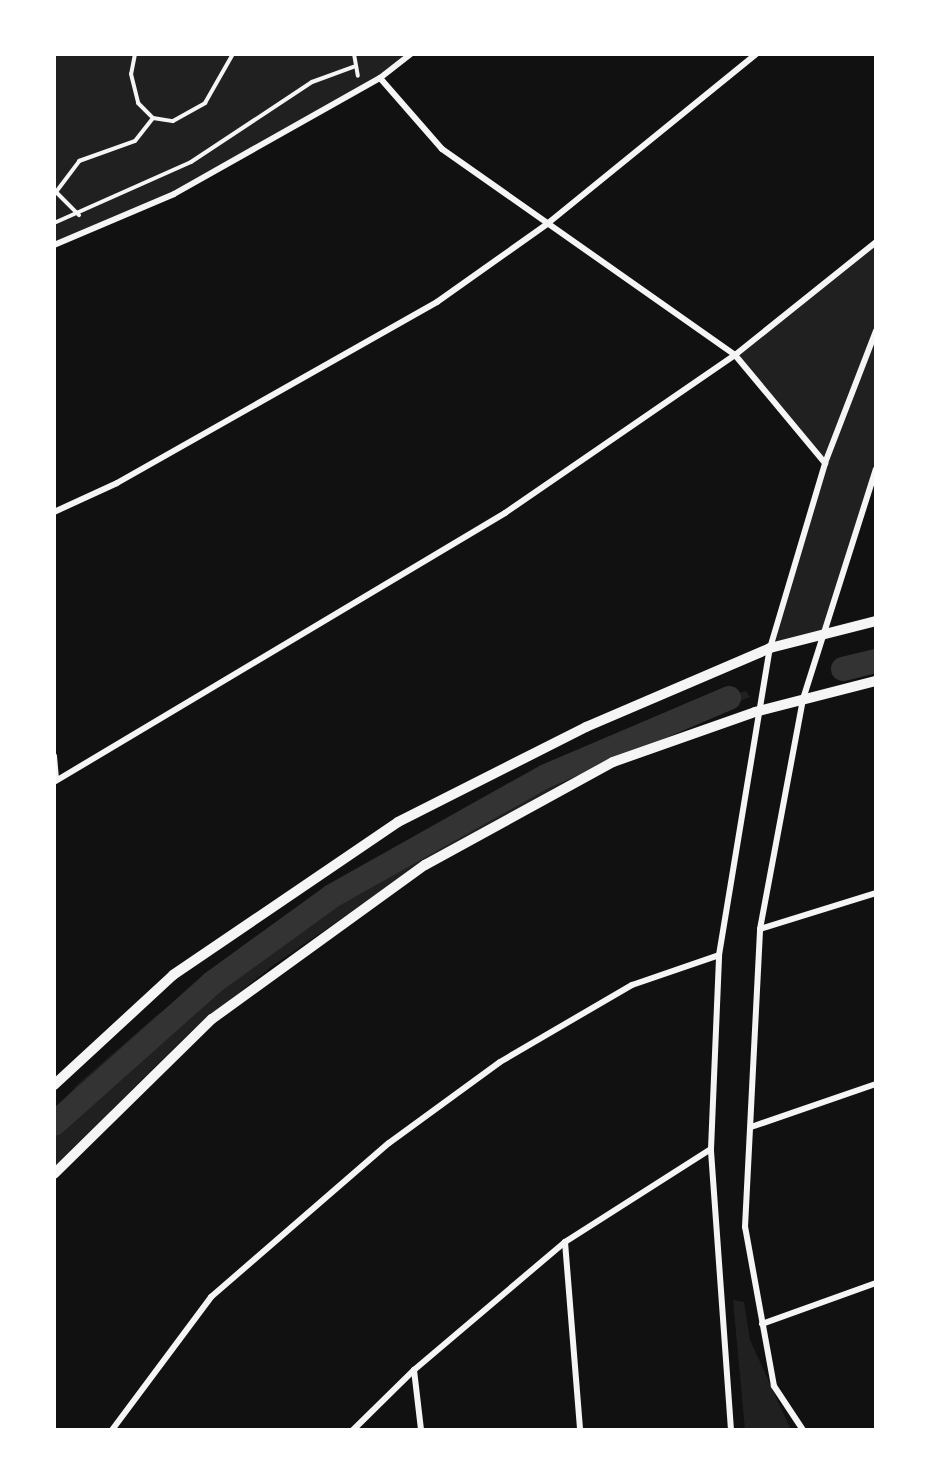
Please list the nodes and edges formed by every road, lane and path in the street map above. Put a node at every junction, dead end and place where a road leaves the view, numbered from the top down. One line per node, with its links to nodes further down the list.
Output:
1 (135, 54): 7 (path)
2 (233, 54): 7 (path)
3 (411, 54): 6 (street)
4 (756, 54): 11 (street)
5 (353, 67): 9 (path)
6 (380, 78): 11 (street); 13 (street)
7 (153, 118): 8 (path)
8 (55, 191): 9 (path)
9 (79, 215): 10 (path)
10 (54, 224)
11 (547, 224): 15 (street); 18 (street)
12 (876, 242): 15 (street)
13 (54, 245)
14 (876, 331): 16 (street)
15 (735, 355): 16 (street); 26 (street)
16 (825, 463): 21 (street)
17 (876, 469): 20 (street)
18 (54, 512)
19 (876, 621): 20 (street)
20 (822, 633): 21 (street); 23 (street)
21 (770, 648): 24 (street); 31 (street)
22 (876, 681): 23 (street)
23 (803, 699): 24 (street); 28 (street)
24 (755, 712): 29 (street); 34 (street)
25 (54, 756): 26 (street)
26 (55, 781)
27 (876, 893): 28 (street)
28 (760, 929): 32 (street)
29 (719, 956): 33 (street); 39 (street)
30 (876, 1084): 32 (street)
31 (54, 1085)
32 (751, 1127): 37 (street)
33 (711, 1149): 35 (street); 43 (street)
34 (54, 1174)
35 (565, 1242): 38 (street); 42 (street)
36 (876, 1282): 37 (street)
37 (762, 1324): 44 (street)
38 (414, 1370): 40 (street); 41 (street)
39 (112, 1430)
40 (353, 1430)
41 (421, 1430)
42 (580, 1430)
43 (731, 1430)
44 (803, 1430)

